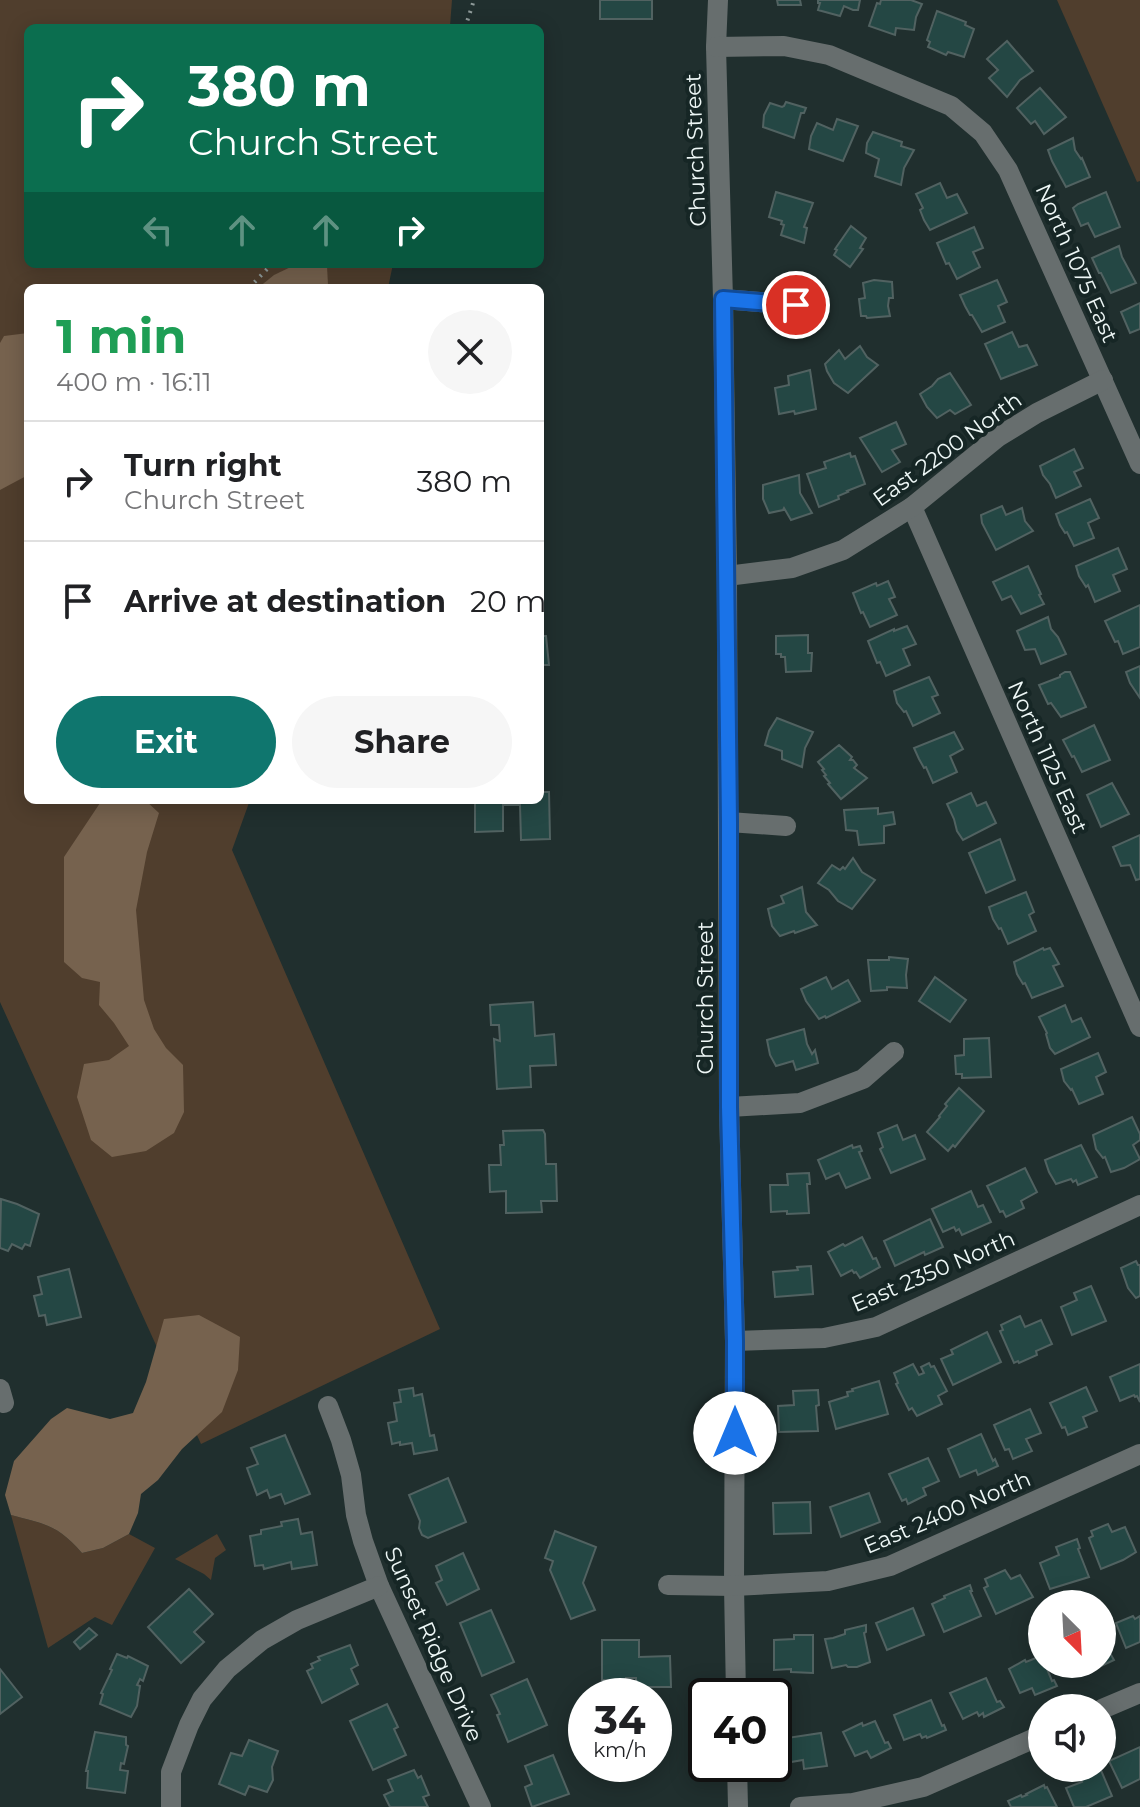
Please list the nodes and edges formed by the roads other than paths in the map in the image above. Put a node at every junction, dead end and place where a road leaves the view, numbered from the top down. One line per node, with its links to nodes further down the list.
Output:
1 (718, 0): 2 (street, Church Street)
2 (716, 47): 3 (street, Church Street); 5 (street, North 1075 East)
3 (723, 299): 4 (street); 8 (street, Church Street)
4 (796, 305)
5 (1103, 380): 6 (street, North 1075 East); 7 (street, East 2200 North)
6 (1140, 464)
7 (912, 507): 8 (street, East 2200 North); 11 (street, North 1125 East)
8 (727, 576): 9 (street, Church Street)
9 (729, 822): 10 (street); 13 (street, Church Street)
10 (786, 826)
11 (1140, 1027)
12 (894, 1052): 13 (street)
13 (729, 1107): 15 (street, Church Street)
14 (1140, 1205): 15 (street, East 2350 North)
15 (735, 1341): 20 (street, Church Street)
16 (328, 1406): 19 (street, Sunset Ridge Drive)
17 (1140, 1454): 20 (street, East 2400 North)
18 (668, 1585): 20 (street, East 2400 North)
19 (379, 1586): 26 (street); 27 (street, Sunset Ridge Drive)
20 (734, 1586): 21 (street, Church Street)
21 (736, 1678)
22 (1140, 1693): 23 (street)
23 (1116, 1703)
24 (1028, 1741): 29 (street)
25 (737, 1782): 28 (street)
26 (171, 1807)
27 (481, 1807)
28 (738, 1807)
29 (800, 1807)

